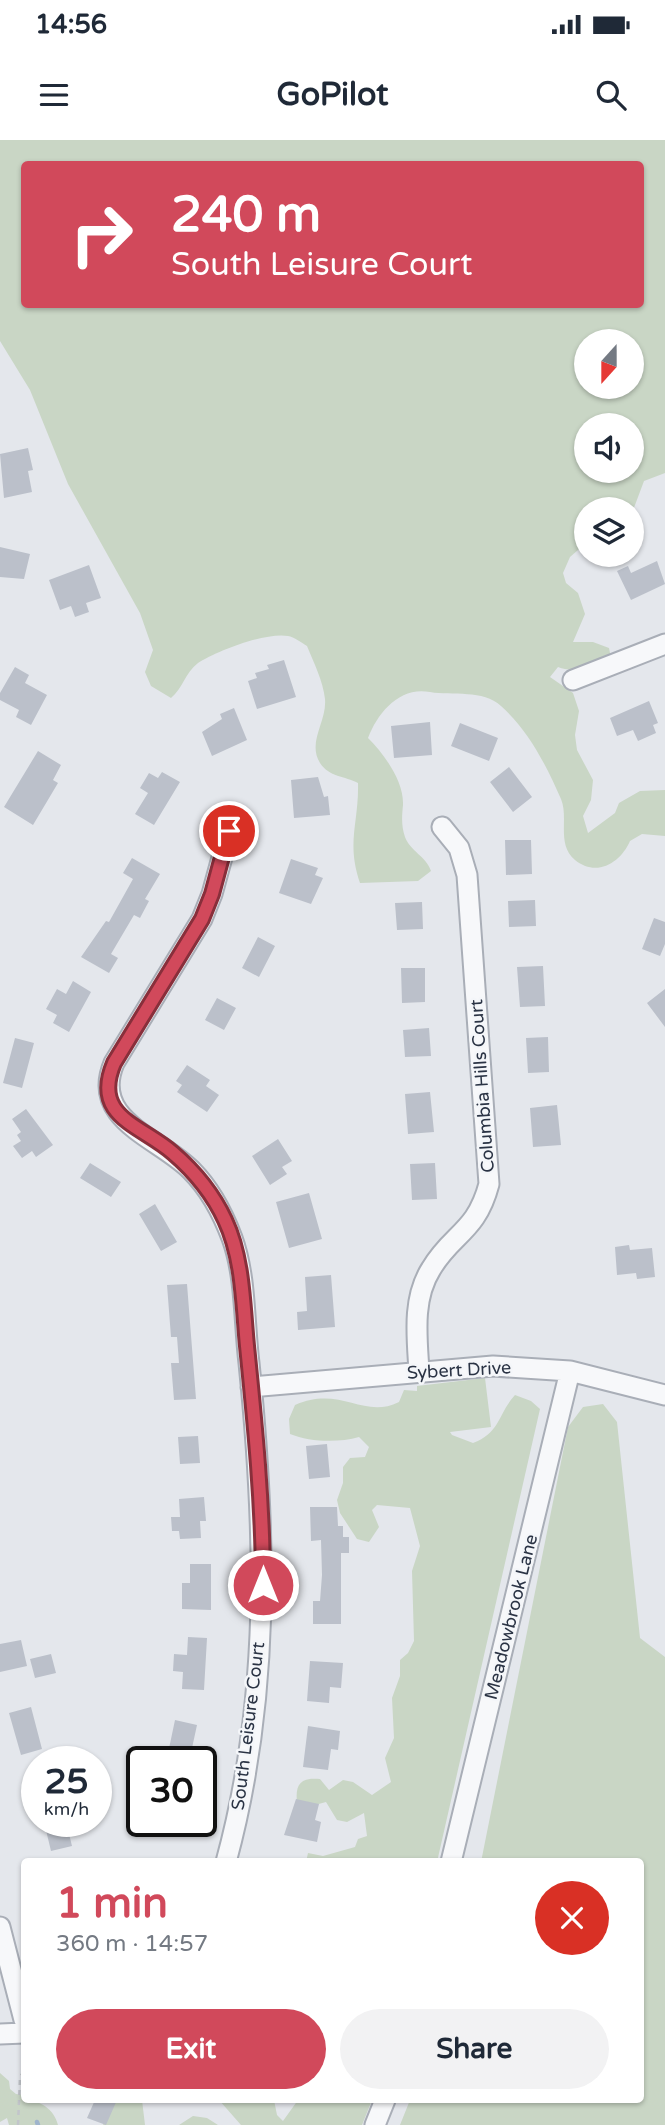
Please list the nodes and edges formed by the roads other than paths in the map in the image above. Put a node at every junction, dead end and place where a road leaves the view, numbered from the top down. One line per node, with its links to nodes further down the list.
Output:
1 (665, 644): 2 (street)
2 (573, 680)
3 (442, 827): 5 (street, Columbia Hills Court)
4 (229, 831): 7 (street, South Leisure Court)
5 (419, 1371): 6 (street, Sybert Drive); 7 (street, Sybert Drive)
6 (570, 1371): 8 (street, Sybert Drive); 10 (street, Meadowbrook Lane)
7 (251, 1387): 9 (street, South Leisure Court)
8 (665, 1395)
9 (227, 1858)
10 (452, 1858)
11 (0, 1927): 12 (street)
12 (21, 2008)
13 (21, 2033): 14 (street)
14 (0, 2034)
15 (383, 2103): 16 (street)
16 (375, 2125)

